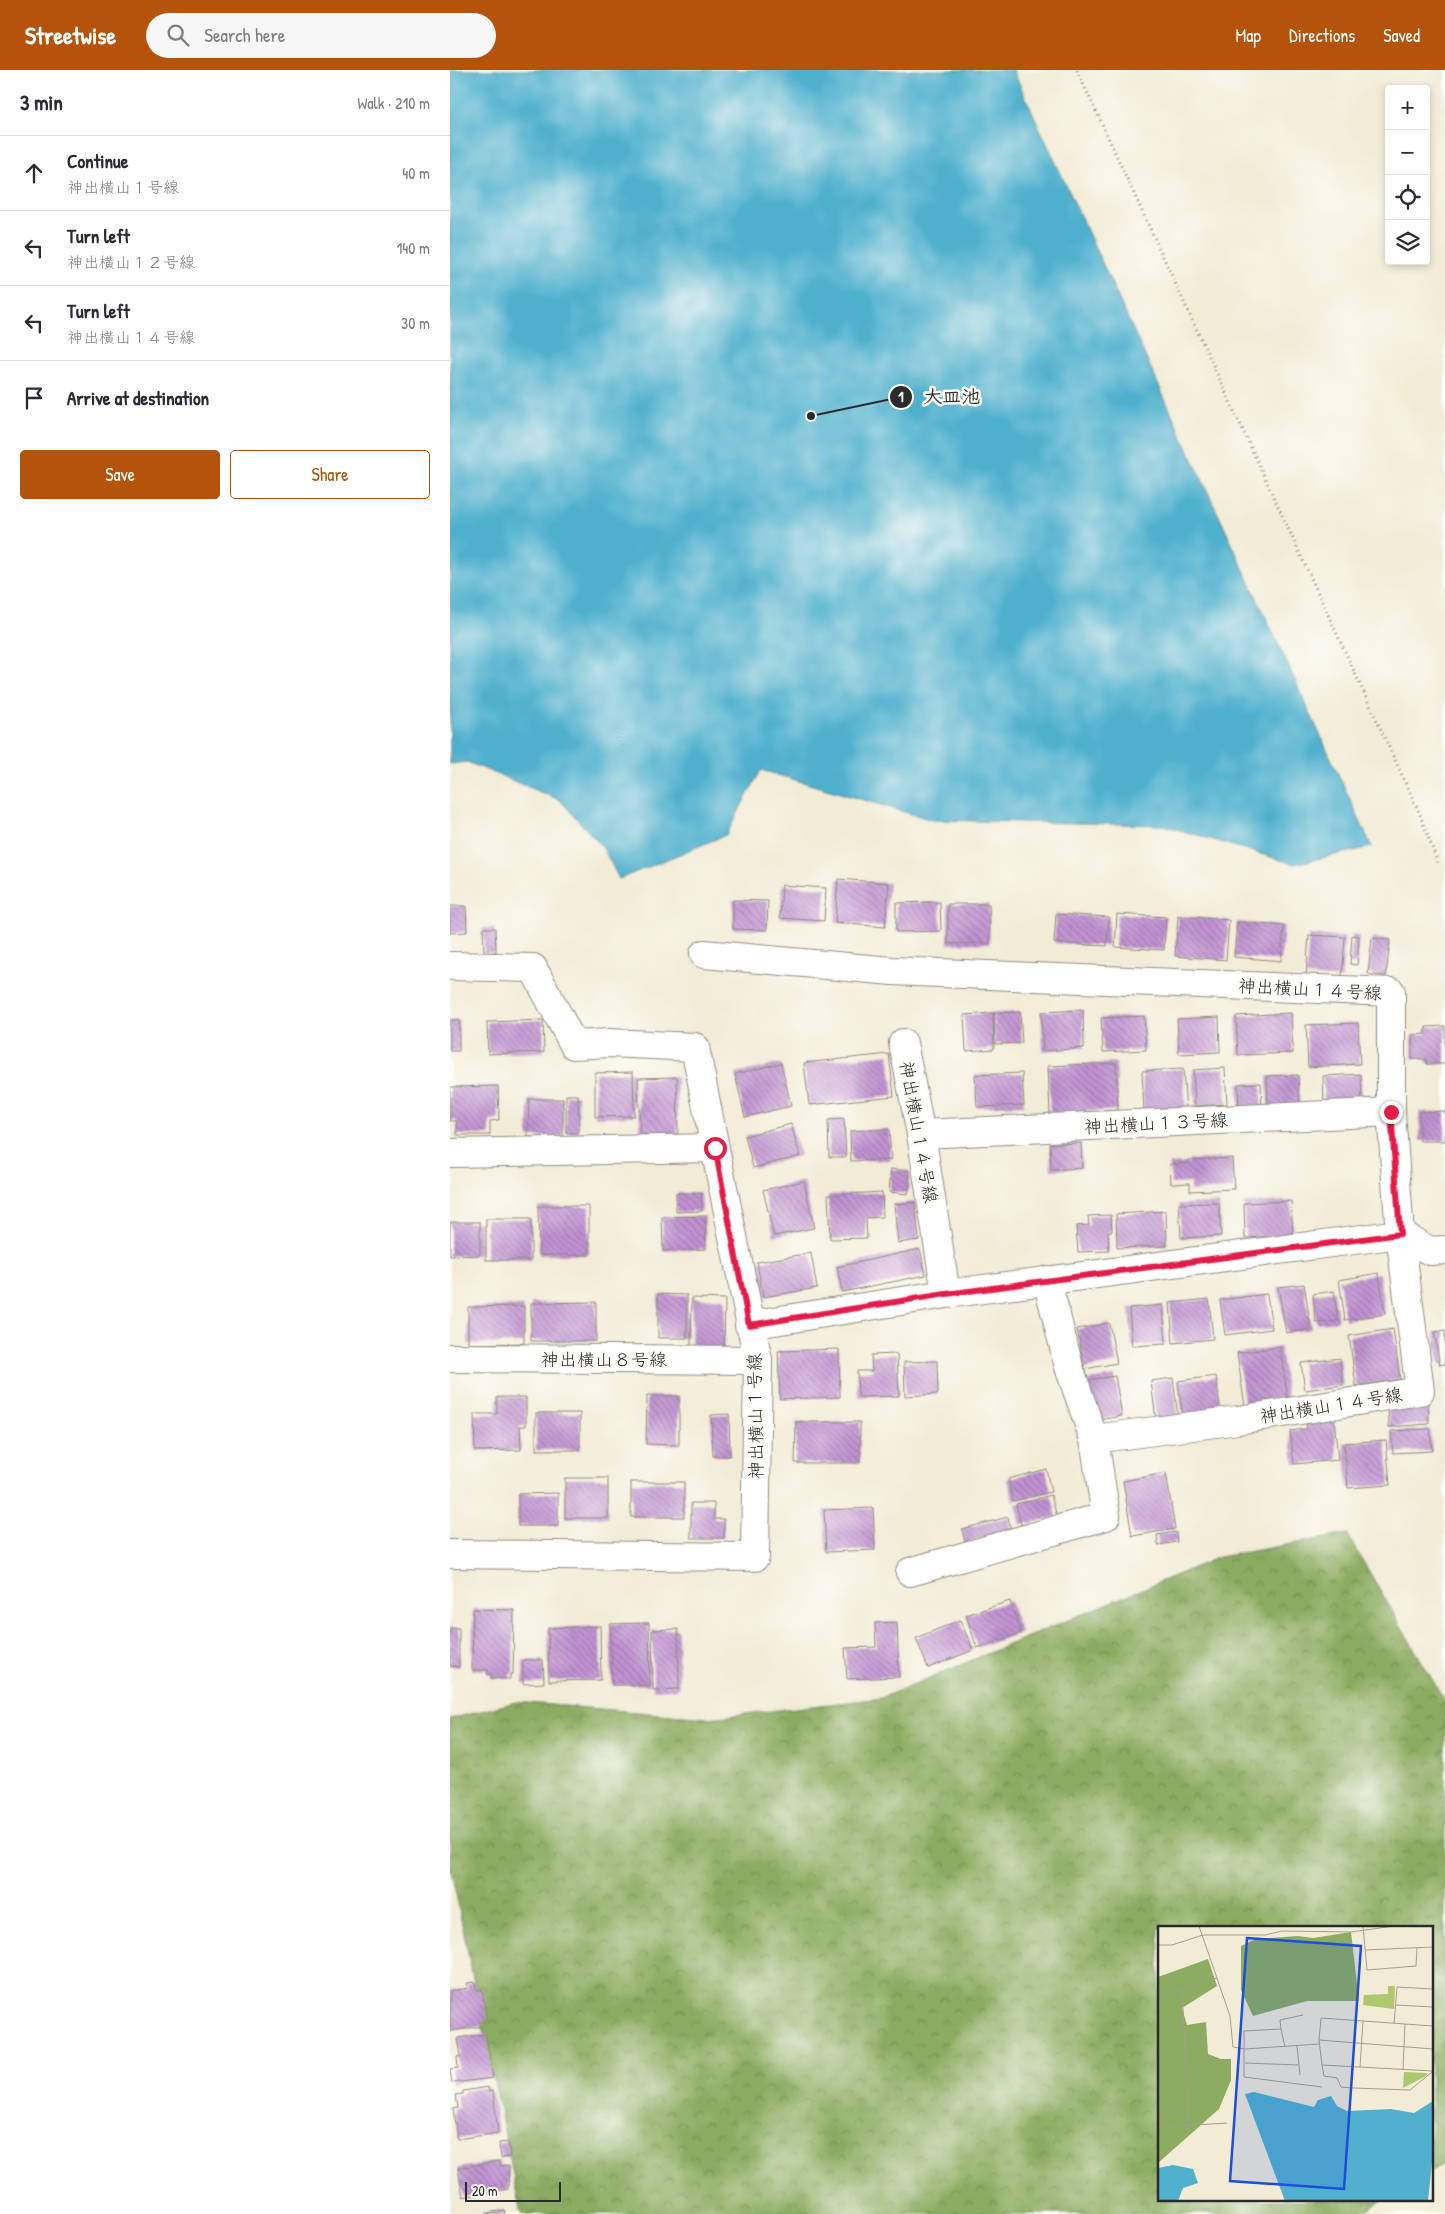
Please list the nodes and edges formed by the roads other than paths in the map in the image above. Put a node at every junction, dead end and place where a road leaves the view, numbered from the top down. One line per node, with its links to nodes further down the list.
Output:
1 (704, 954): 4 (street, 神出横山１４号線)
2 (450, 966): 6 (street, 神出横山１号線)
3 (903, 1043): 5 (street, 神出横山１４号線)
4 (1391, 1112): 5 (street, 神出横山１３号線); 8 (street, 神出横山１４号線)
5 (921, 1134): 11 (street, 神出横山１４号線)
6 (715, 1148): 7 (street); 12 (street, 神出横山１号線)
7 (450, 1153)
8 (1400, 1234): 9 (street); 10 (street); 15 (street, 神出横山１４号線)
9 (1445, 1250)
10 (1047, 1280): 11 (street); 15 (street)
11 (946, 1294): 12 (street)
12 (749, 1325): 14 (street, 神出横山１号線)
13 (450, 1358): 14 (street, 神出横山８号線)
14 (758, 1360): 16 (street, 神出横山１号線)
15 (1094, 1439): 17 (street)
16 (450, 1554)
17 (910, 1572)

